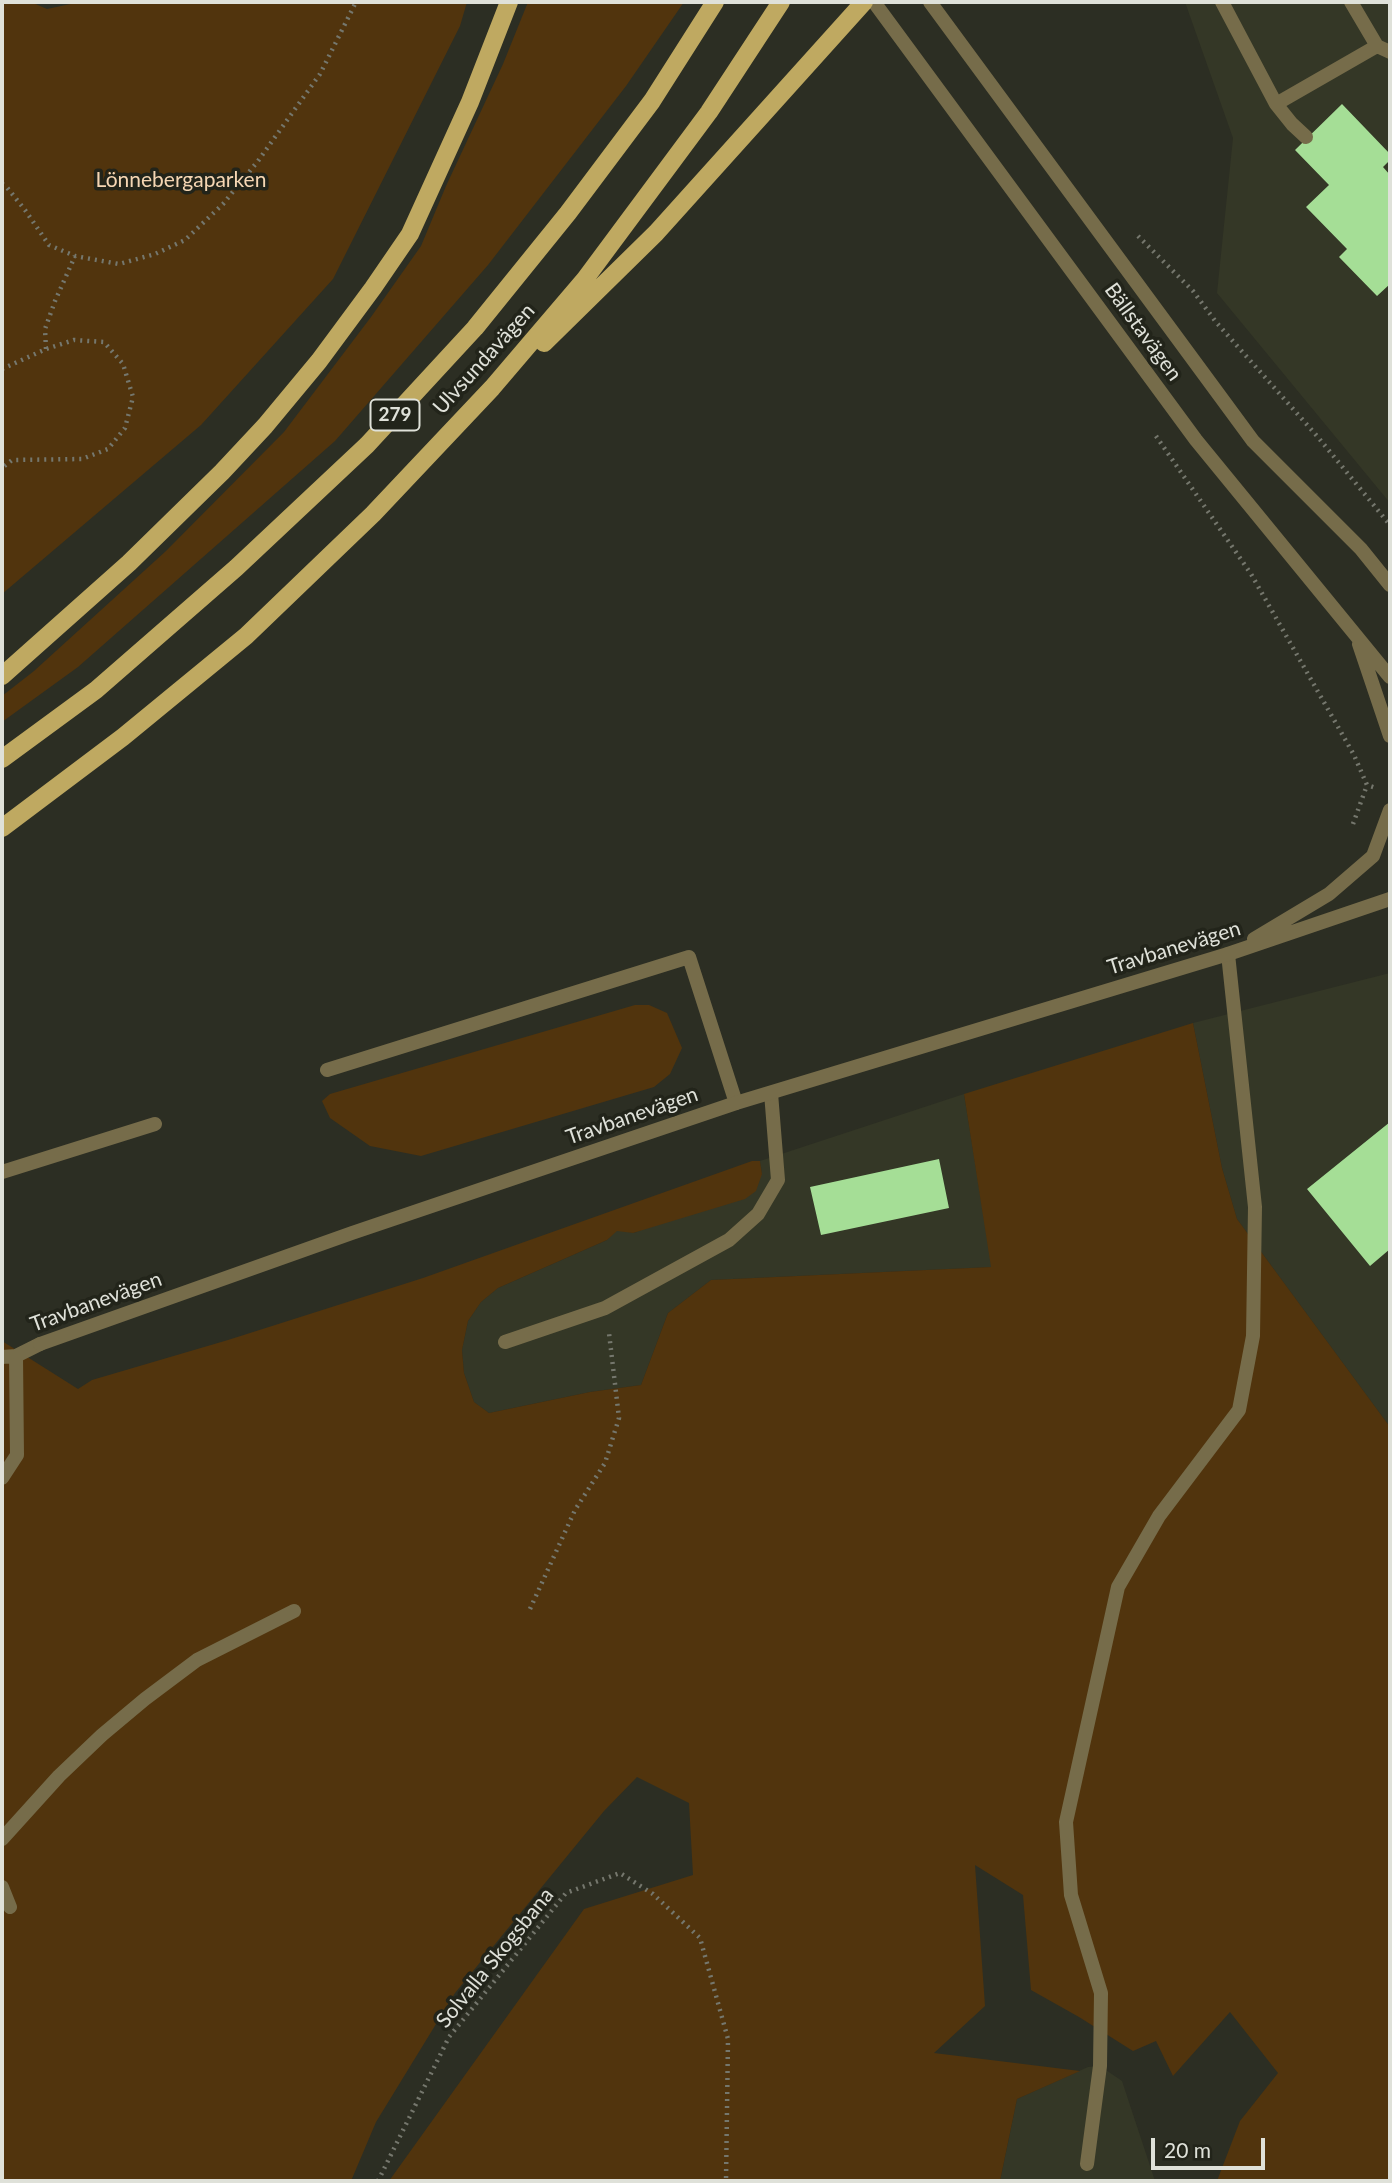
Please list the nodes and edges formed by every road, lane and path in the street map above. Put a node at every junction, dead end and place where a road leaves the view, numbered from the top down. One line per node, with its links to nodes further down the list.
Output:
1 (356, 2): 15 (path)
2 (509, 2): 24 (main road)
3 (715, 2): 27 (main road, Ulvsundavägen / 279)
4 (780, 2): 19 (main road, Ulvsundavägen / 279)
5 (864, 2): 19 (main road)
6 (874, 2): 23 (street, Bällstavägen)
7 (930, 2): 22 (street, Bällstavägen)
8 (1222, 2): 11 (street)
9 (1351, 2): 10 (street)
10 (1383, 49): 11 (street)
11 (1276, 104): 12 (street)
12 (1306, 137)
13 (2, 184): 15 (path)
14 (1134, 232): 21 (path)
15 (75, 256): 16 (path)
16 (46, 349): 17 (path); 20 (path)
17 (2, 369)
18 (1151, 428): 28 (path)
19 (426, 458): 30 (main road, Ulvsundavägen / 279)
20 (2, 468)
21 (1390, 525)
22 (1390, 584)
23 (1356, 636): 25 (street, Bällstavägen); 26 (street)
24 (2, 676)
25 (1390, 677)
26 (1390, 736)
27 (2, 759)
28 (1378, 788)
29 (1390, 810): 32 (street)
30 (2, 828)
31 (1390, 899): 32 (street, Travbanevägen)
32 (1228, 954): 34 (street, Travbanevägen); 47 (street)
33 (327, 1070): 35 (street)
34 (771, 1093): 35 (street, Travbanevägen); 38 (street)
35 (736, 1103): 40 (street, Travbanevägen)
36 (155, 1124): 37 (street)
37 (2, 1172)
38 (605, 1308): 39 (street); 42 (path)
39 (505, 1342)
40 (9, 1357): 41 (street, Travbanevägen)
41 (2, 1478)
42 (530, 1609)
43 (294, 1612): 44 (street)
44 (2, 1839)
45 (2, 1887): 46 (street)
46 (10, 1907)
47 (1087, 2164)
48 (378, 2181): 49 (path, Solvalla Skogsbana)
49 (726, 2181)

